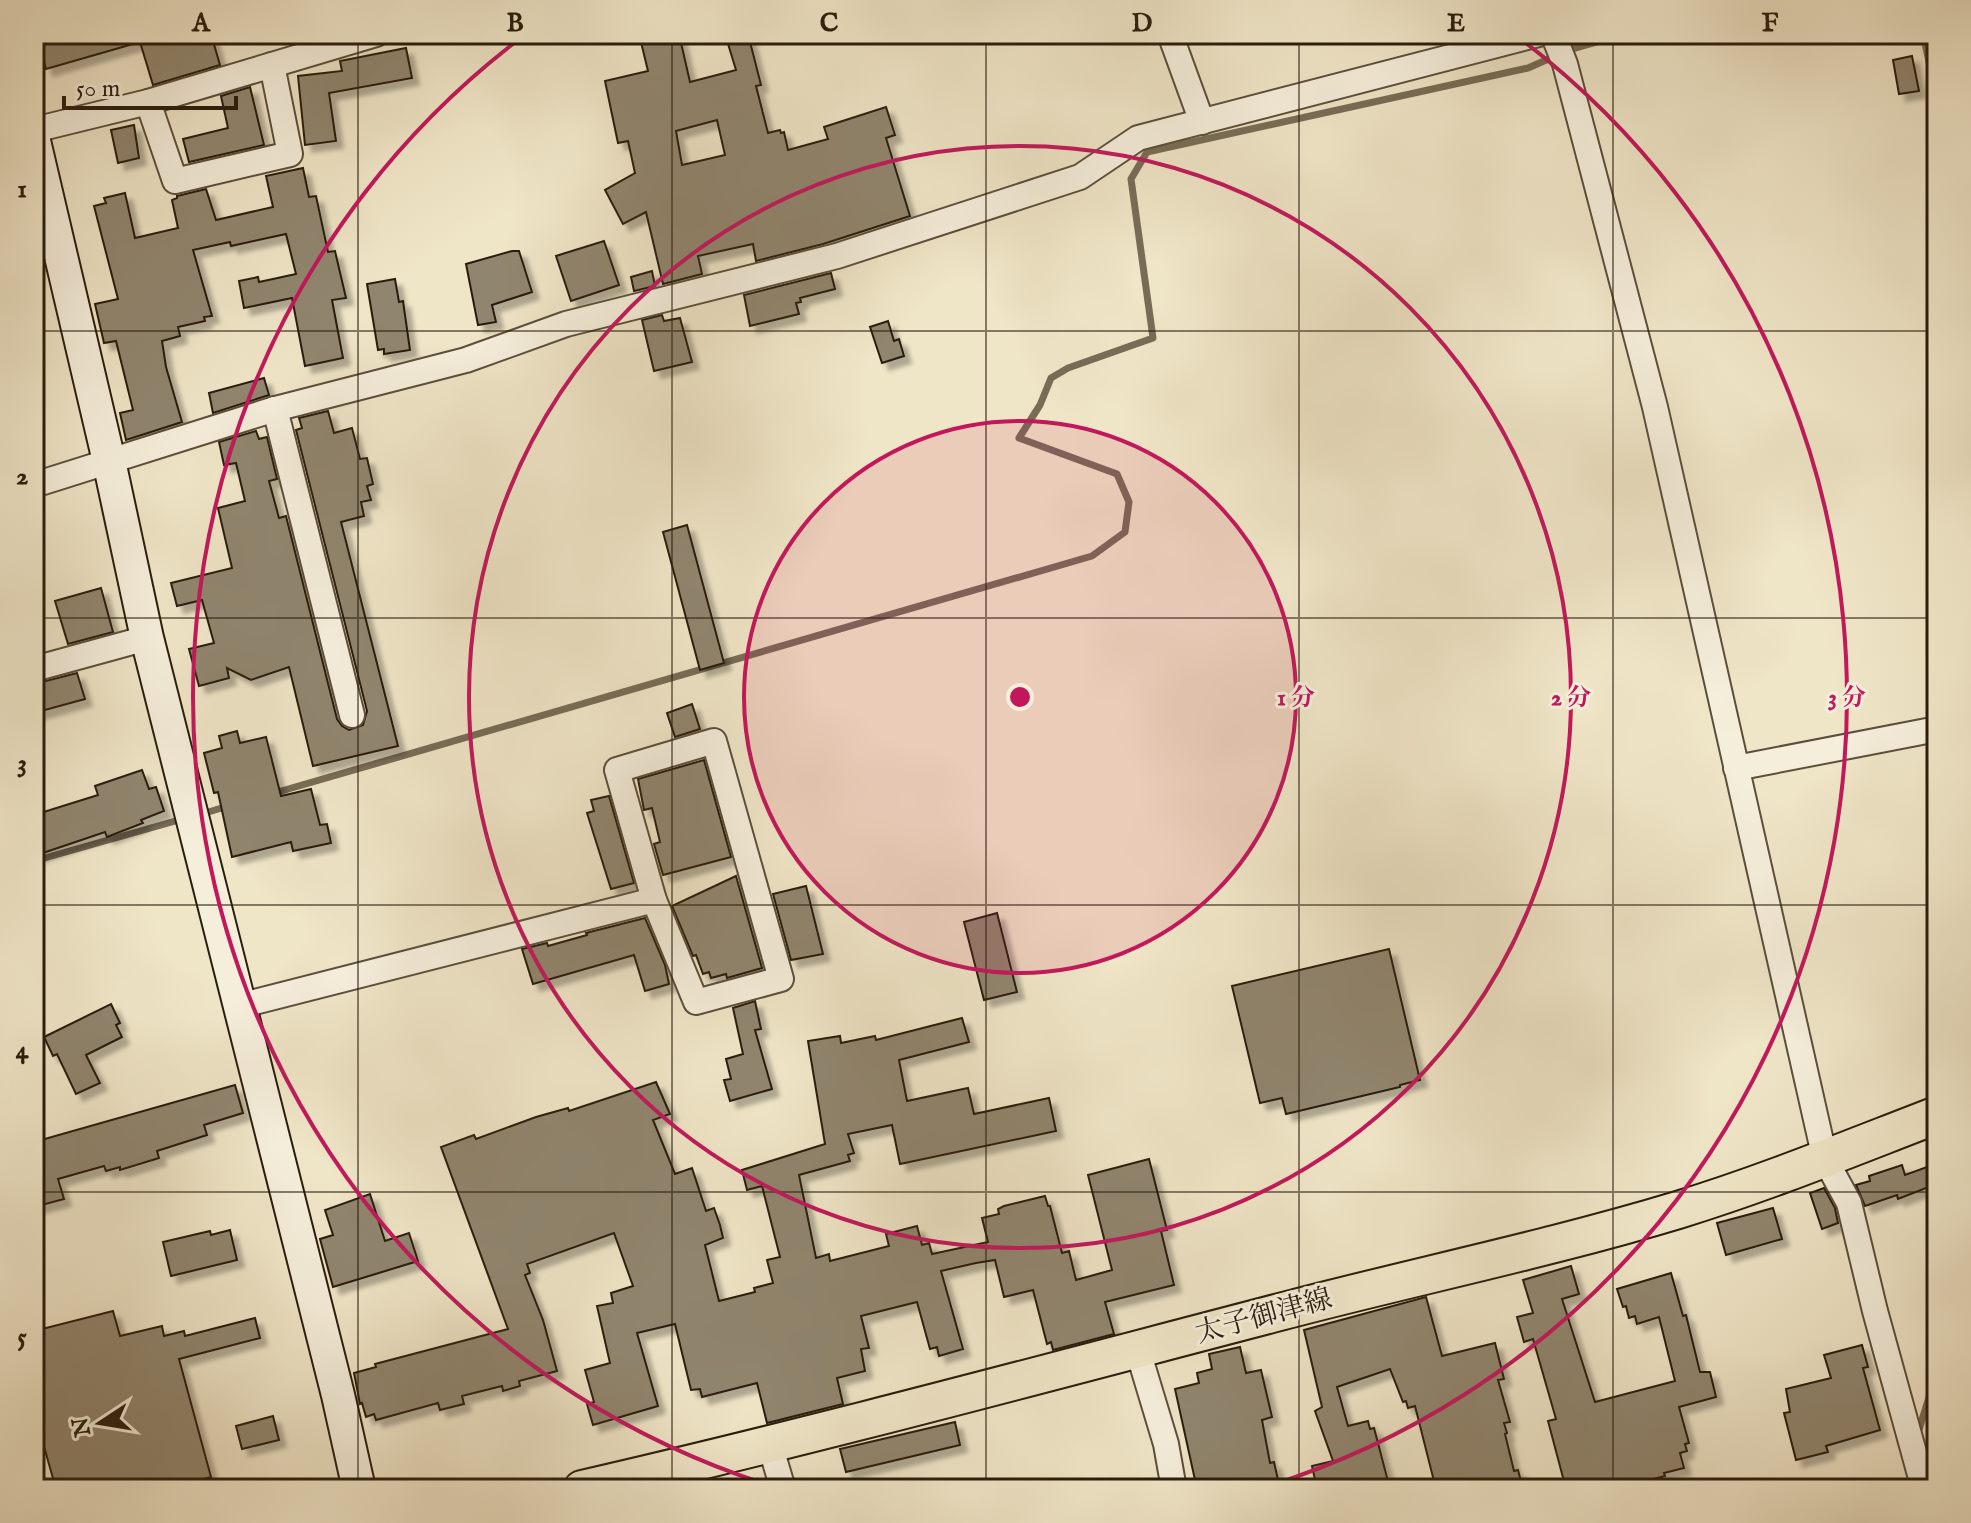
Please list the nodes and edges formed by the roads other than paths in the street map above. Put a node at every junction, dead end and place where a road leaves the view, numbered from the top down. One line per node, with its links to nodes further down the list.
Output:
1 (376, 34): 5 (street)
2 (1170, 34): 7 (street)
3 (1539, 34): 7 (street)
4 (1553, 34): 17 (street)
5 (272, 65): 6 (street); 6 (street)
6 (148, 102): 8 (street)
7 (1202, 122): 10 (street)
8 (34, 130)
9 (34, 141): 11 (street)
10 (275, 409): 11 (street); 15 (street)
11 (109, 461): 12 (street); 13 (street)
12 (34, 485)
13 (147, 638): 14 (street); 19 (street)
14 (34, 669)
15 (352, 715)
16 (1937, 729): 17 (street)
17 (1736, 768): 21 (street)
18 (654, 900): 18 (street); 19 (street)
19 (239, 1006): 24 (street)
20 (1937, 1115): 21 (main road, 太子御津線)
21 (1825, 1159): 22 (main road, 太子御津線); 28 (street)
22 (1138, 1351): 23 (main road, 太子御津線); 27 (street)
23 (770, 1445): 25 (main road, 太子御津線); 26 (street)
24 (359, 1489)
25 (582, 1489)
26 (783, 1489)
27 (1174, 1489)
28 (1924, 1489)

